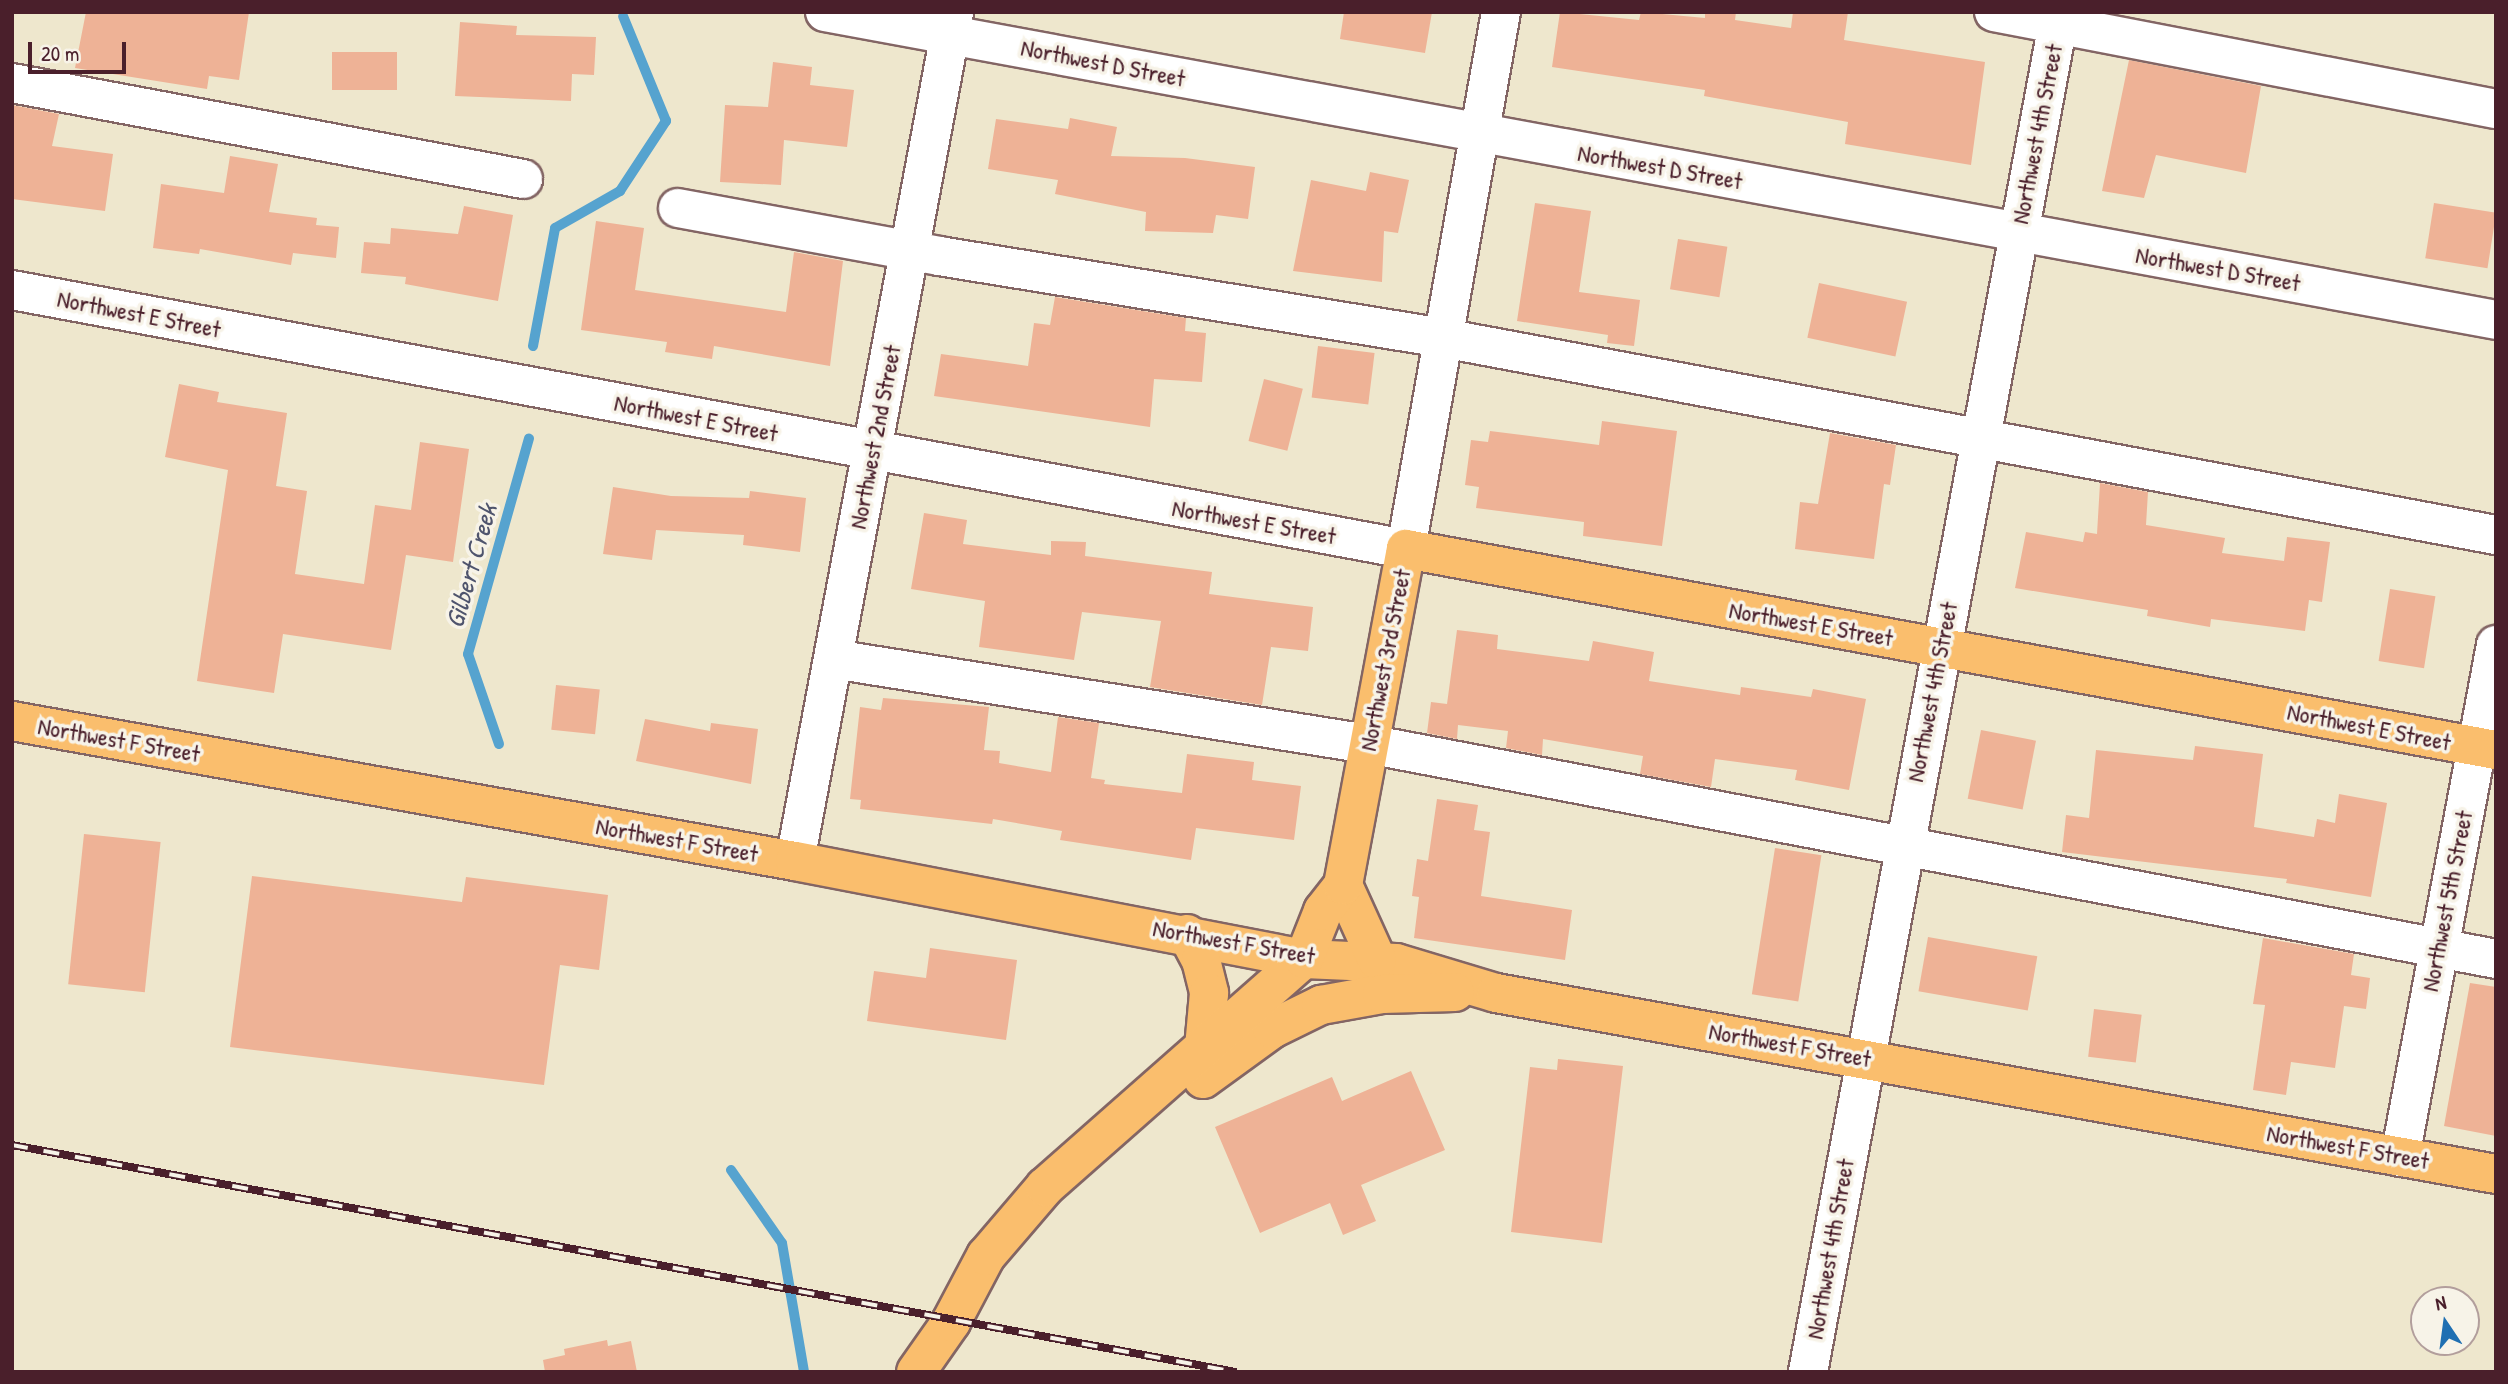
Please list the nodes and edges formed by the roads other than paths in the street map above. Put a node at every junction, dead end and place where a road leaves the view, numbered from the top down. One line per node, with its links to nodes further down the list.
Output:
1 (825, 12): 5 (street, Northwest D Street)
2 (1501, 12): 8 (street, Northwest 3rd Street)
3 (1994, 12): 4 (street)
4 (2059, 18): 7 (street); 11 (street, Northwest 4th Street)
5 (952, 24): 8 (street, Northwest D Street); 12 (street, Northwest 2nd Street)
6 (12, 83): 9 (street)
7 (2496, 109)
8 (1477, 134): 11 (street, Northwest D Street); 15 (street, Northwest 3rd Street)
9 (523, 179)
10 (678, 208): 12 (street)
11 (2018, 232): 14 (street, Northwest D Street); 16 (street, Northwest 4th Street)
12 (909, 251): 15 (street); 17 (street, Northwest 2nd Street)
13 (12, 290): 17 (street, Northwest E Street)
14 (2496, 320)
15 (1443, 338): 16 (street); 19 (street, Northwest 3rd Street)
16 (1979, 441): 18 (street); 21 (street, Northwest 4th Street)
17 (872, 451): 19 (street, Northwest E Street); 22 (street, Northwest 2nd Street)
18 (2496, 535)
19 (1406, 549): 21 (main road, Northwest E Street); 24 (main road, Northwest 3rd Street)
20 (2496, 645): 25 (street, Northwest 5th Street)
21 (1940, 648): 25 (main road, Northwest E Street); 26 (street, Northwest 4th Street)
22 (833, 659): 24 (street); 27 (street, Northwest 2nd Street)
23 (12, 721): 27 (main road, Northwest F Street)
24 (1368, 744): 26 (street); 28 (main road, Northwest 3rd Street)
25 (2486, 749): 30 (street, Northwest 5th Street)
26 (1903, 846): 30 (street); 36 (street, Northwest 4th Street)
27 (795, 861): 29 (main road, Northwest F Street)
28 (1343, 885): 31 (main road, Northwest 3rd Street); 33 (main road)
29 (1187, 934): 31 (main road, Northwest F Street); 35 (main road)
30 (2437, 948): 32 (street); 37 (street, Northwest 5th Street)
31 (1304, 958): 33 (main road, Northwest F Street); 35 (main road, Northwest 3rd Street)
32 (2496, 959)
33 (1377, 960): 34 (main road, Northwest F Street)
34 (1496, 993): 36 (main road, Northwest F Street); 39 (main road, Northwest 3rd Street)
35 (1204, 1048): 39 (main road, Northwest 3rd Street)
36 (1864, 1058): 37 (main road, Northwest F Street); 41 (street, Northwest 4th Street)
37 (2400, 1157): 38 (main road, Northwest F Street)
38 (2496, 1174)
39 (1045, 1187): 40 (main road, Northwest 3rd Street)
40 (916, 1372)
41 (1808, 1372)

